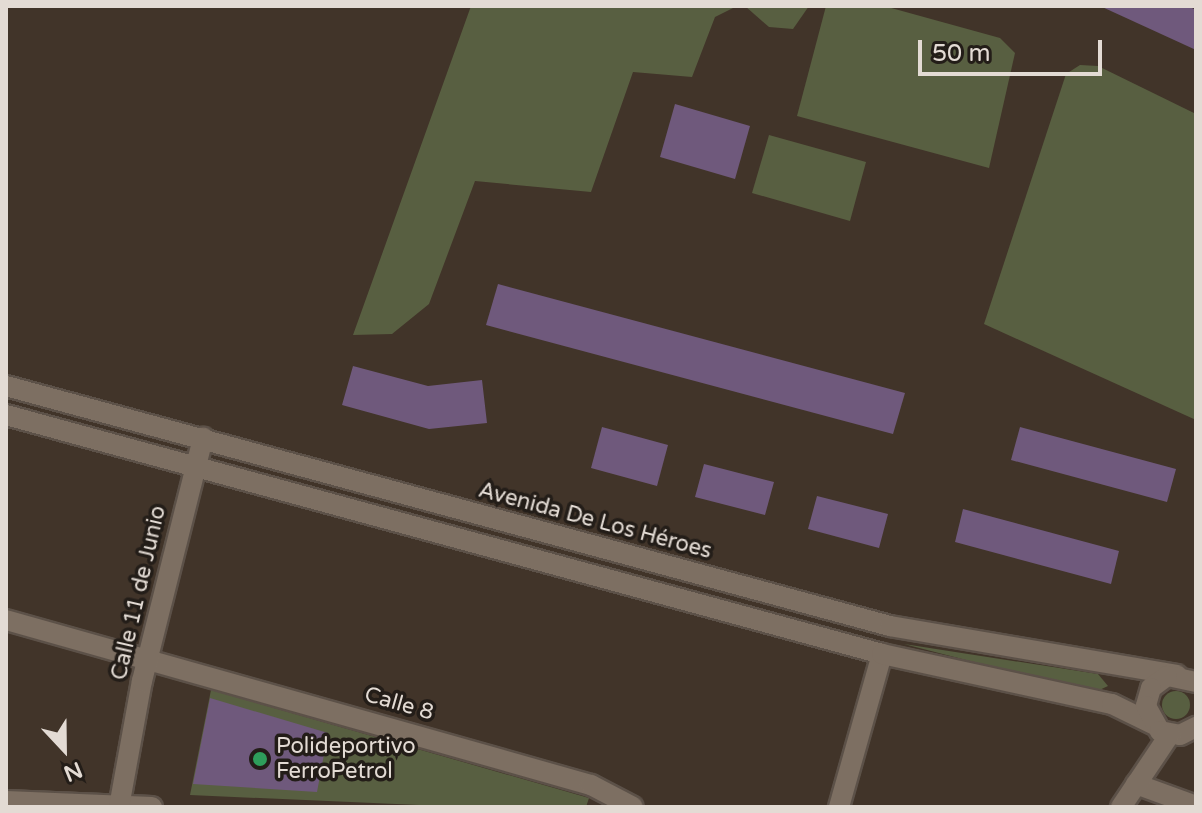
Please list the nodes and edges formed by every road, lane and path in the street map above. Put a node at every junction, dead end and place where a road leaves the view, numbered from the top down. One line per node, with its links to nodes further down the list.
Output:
1 (6, 386): 3 (street, Avenida De Los Héroes)
2 (6, 415): 4 (street)
3 (203, 438): 4 (street, Calle 11 de Junio); 8 (street, Avenida De Los Héroes)
4 (193, 466): 6 (street); 7 (street, Calle 11 de Junio)
5 (6, 620): 7 (street, Calle 8)
6 (882, 654): 10 (street); 17 (street)
7 (147, 657): 13 (street, Calle 11 de Junio); 16 (street, Calle 8)
8 (1186, 678): 10 (street)
9 (1196, 727): 10 (street)
10 (1161, 729): 11 (street)
11 (1136, 784): 14 (street); 18 (street)
12 (6, 801): 13 (street)
13 (119, 806): 15 (street)
14 (1196, 806)
15 (152, 807)
16 (633, 807)
17 (839, 807)
18 (1121, 807)

